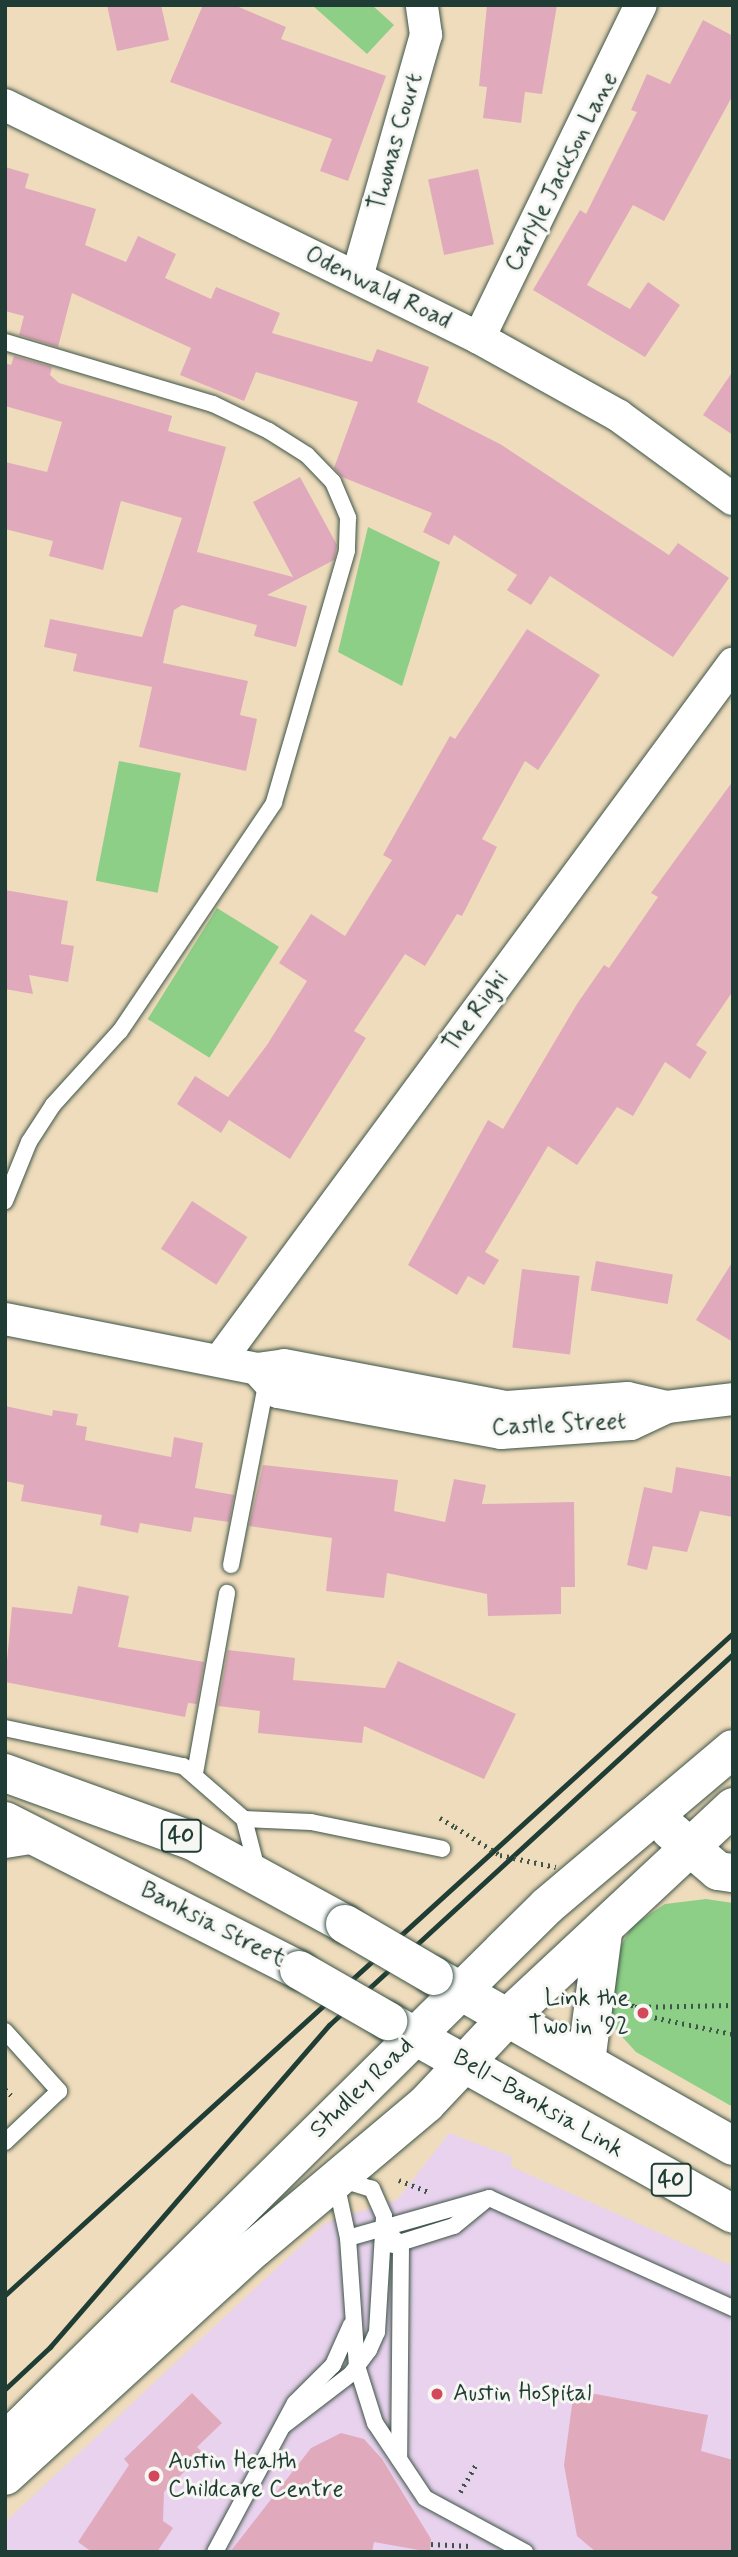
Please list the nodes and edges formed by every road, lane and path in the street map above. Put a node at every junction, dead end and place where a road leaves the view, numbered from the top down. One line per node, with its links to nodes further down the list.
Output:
1 (422, 5): 4 (street, Thomas Court)
2 (641, 5): 5 (street, Carlyle Jackson Lane)
3 (5, 105): 4 (street, Odenwald Road)
4 (357, 277): 5 (street, Odenwald Road)
5 (479, 338): 7 (street, Odenwald Road)
6 (5, 342): 9 (lane)
7 (733, 499)
8 (733, 664): 11 (street, The Righi)
9 (5, 1202)
10 (5, 1319): 11 (street, Castle Street)
11 (220, 1360): 12 (street, Castle Street)
12 (261, 1377): 13 (street, Castle Street); 14 (lane)
13 (733, 1399)
14 (231, 1565)
15 (227, 1593): 19 (lane)
16 (5, 1728): 19 (lane)
17 (733, 1749): 22 (main road, Studley Road)
18 (5, 1773): 31 (main road, 40)
19 (195, 1773): 23 (lane)
20 (733, 1807): 25 (main road, Studley Road)
21 (440, 1818): 29 (path, bridge)
22 (655, 1818): 25 (main road); 33 (main road, Studley Road)
23 (244, 1819): 27 (lane); 31 (lane)
24 (5, 1821): 26 (main road, Banksia Street / 40)
25 (689, 1845): 30 (main road); 32 (main road, Studley Road)
26 (55, 1846): 28 (lane); 38 (main road, Banksia Street / 40, bridge)
27 (442, 1849)
28 (5, 1850)
29 (556, 1867)
30 (733, 1873)
31 (258, 1875): 33 (main road, 40, bridge)
32 (603, 1932): 34 (main road); 37 (main road, Studley Road)
33 (448, 1983): 37 (main road, 40); 38 (main road, Studley Road)
34 (590, 1998): 36 (path); 42 (main road)
35 (733, 2005): 36 (path)
36 (634, 2007): 40 (path)
37 (508, 2017): 41 (main road, Studley Road); 42 (main road, 40)
38 (402, 2028): 41 (main road, Bell–Banksia Link / 40); 47 (main road, Studley Road)
39 (5, 2031): 45 (lane)
40 (733, 2034)
41 (457, 2058): 47 (main road, Studley Road); 49 (main road, Bell–Banksia Link / 40)
42 (586, 2062): 46 (main road, 40)
43 (5, 2089): 44 (path)
44 (15, 2099)
45 (5, 2142)
46 (733, 2146)
47 (319, 2162): 50 (lane); 51 (lane); 58 (main road, Studley Road); 61 (main road, Studley Road)
48 (489, 2198): 50 (lane); 53 (lane); 54 (lane)
49 (733, 2214)
50 (383, 2228): 51 (lane); 52 (lane); 53 (lane)
51 (348, 2238): 52 (lane); 55 (lane)
52 (383, 2245): 53 (lane); 56 (lane)
53 (401, 2245): 60 (lane)
54 (733, 2308)
55 (352, 2324): 56 (lane); 57 (lane)
56 (357, 2366): 57 (lane); 60 (lane)
57 (283, 2426): 65 (lane)
58 (5, 2442)
59 (477, 2463): 62 (path)
60 (400, 2465): 62 (lane)
61 (5, 2476)
62 (447, 2513): 66 (lane)
63 (430, 2544): 64 (path)
64 (471, 2545)
65 (215, 2552)
66 (524, 2552)

